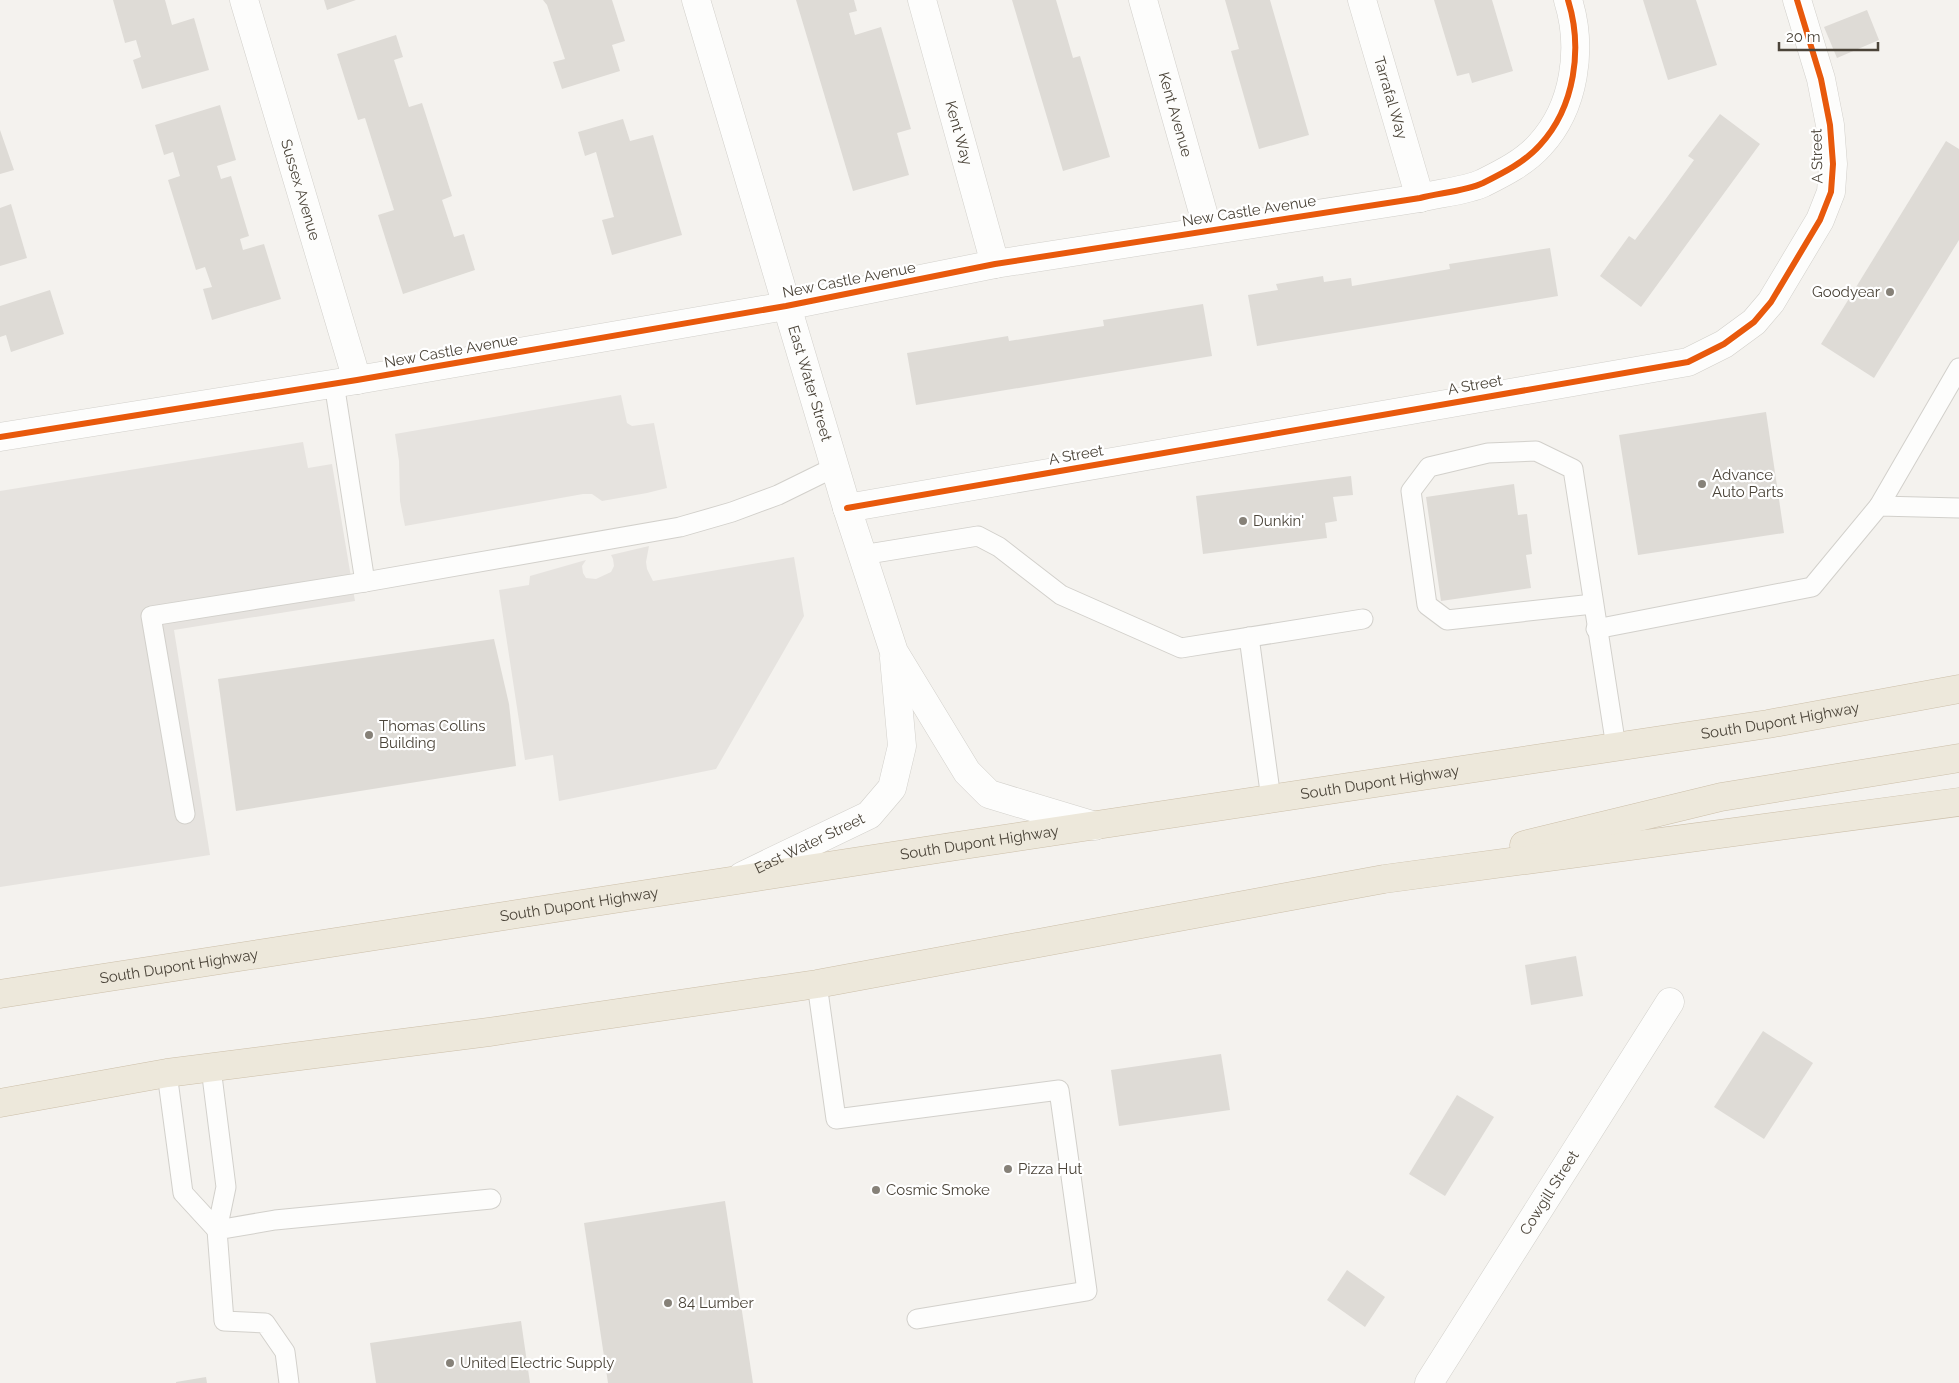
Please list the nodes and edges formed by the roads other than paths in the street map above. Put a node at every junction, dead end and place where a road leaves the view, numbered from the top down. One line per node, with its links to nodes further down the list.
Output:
1 (244, 0): 13 (street, Sussex Avenue)
2 (696, 0): 11 (street, East Water Street)
3 (922, 0): 10 (street, Kent Way)
4 (1142, 0): 9 (street, Kent Avenue)
5 (1362, 0): 8 (street, Tarrafal Way)
6 (1568, 0): 8 (street, New Castle Avenue)
7 (1797, 0): 17 (street, A Street)
8 (1420, 198): 9 (street, New Castle Avenue)
9 (1208, 230): 10 (street, New Castle Avenue)
10 (994, 264): 11 (street, New Castle Avenue)
11 (786, 306): 13 (street, New Castle Avenue); 15 (street, East Water Street)
12 (1959, 368): 16 (lane)
13 (346, 381): 14 (street, New Castle Avenue); 20 (lane)
14 (0, 437)
15 (835, 467): 17 (street, East Water Street); 20 (lane)
16 (1879, 506): 18 (lane); 23 (lane)
17 (847, 508): 19 (street, East Water Street)
18 (1959, 508)
19 (862, 555): 24 (lane); 25 (street, East Water Street)
20 (365, 582): 31 (lane)
21 (1592, 604): 21 (lane); 23 (lane)
22 (1363, 619): 24 (lane)
23 (1596, 629): 27 (lane)
24 (1249, 637): 29 (lane)
25 (894, 652): 32 (street, East Water Street); 34 (street, East Water Street)
26 (1959, 689): 27 (highway, South Dupont Highway)
27 (1616, 747): 29 (highway, South Dupont Highway)
28 (1959, 758): 33 (highway)
29 (1271, 799): 32 (highway, South Dupont Highway)
30 (1959, 802): 33 (highway)
31 (185, 814)
32 (1095, 826): 34 (highway, South Dupont Highway)
33 (1384, 879): 35 (highway)
34 (730, 882): 36 (highway, South Dupont Highway)
35 (818, 984): 38 (highway); 43 (lane)
36 (0, 994)
37 (1670, 1002): 45 (street, Cowgill Street)
38 (212, 1068): 39 (highway); 42 (lane)
39 (167, 1074): 40 (highway); 42 (lane)
40 (0, 1103)
41 (491, 1199): 42 (lane)
42 (217, 1230): 44 (lane)
43 (916, 1319)
44 (290, 1383)
45 (1429, 1383)

